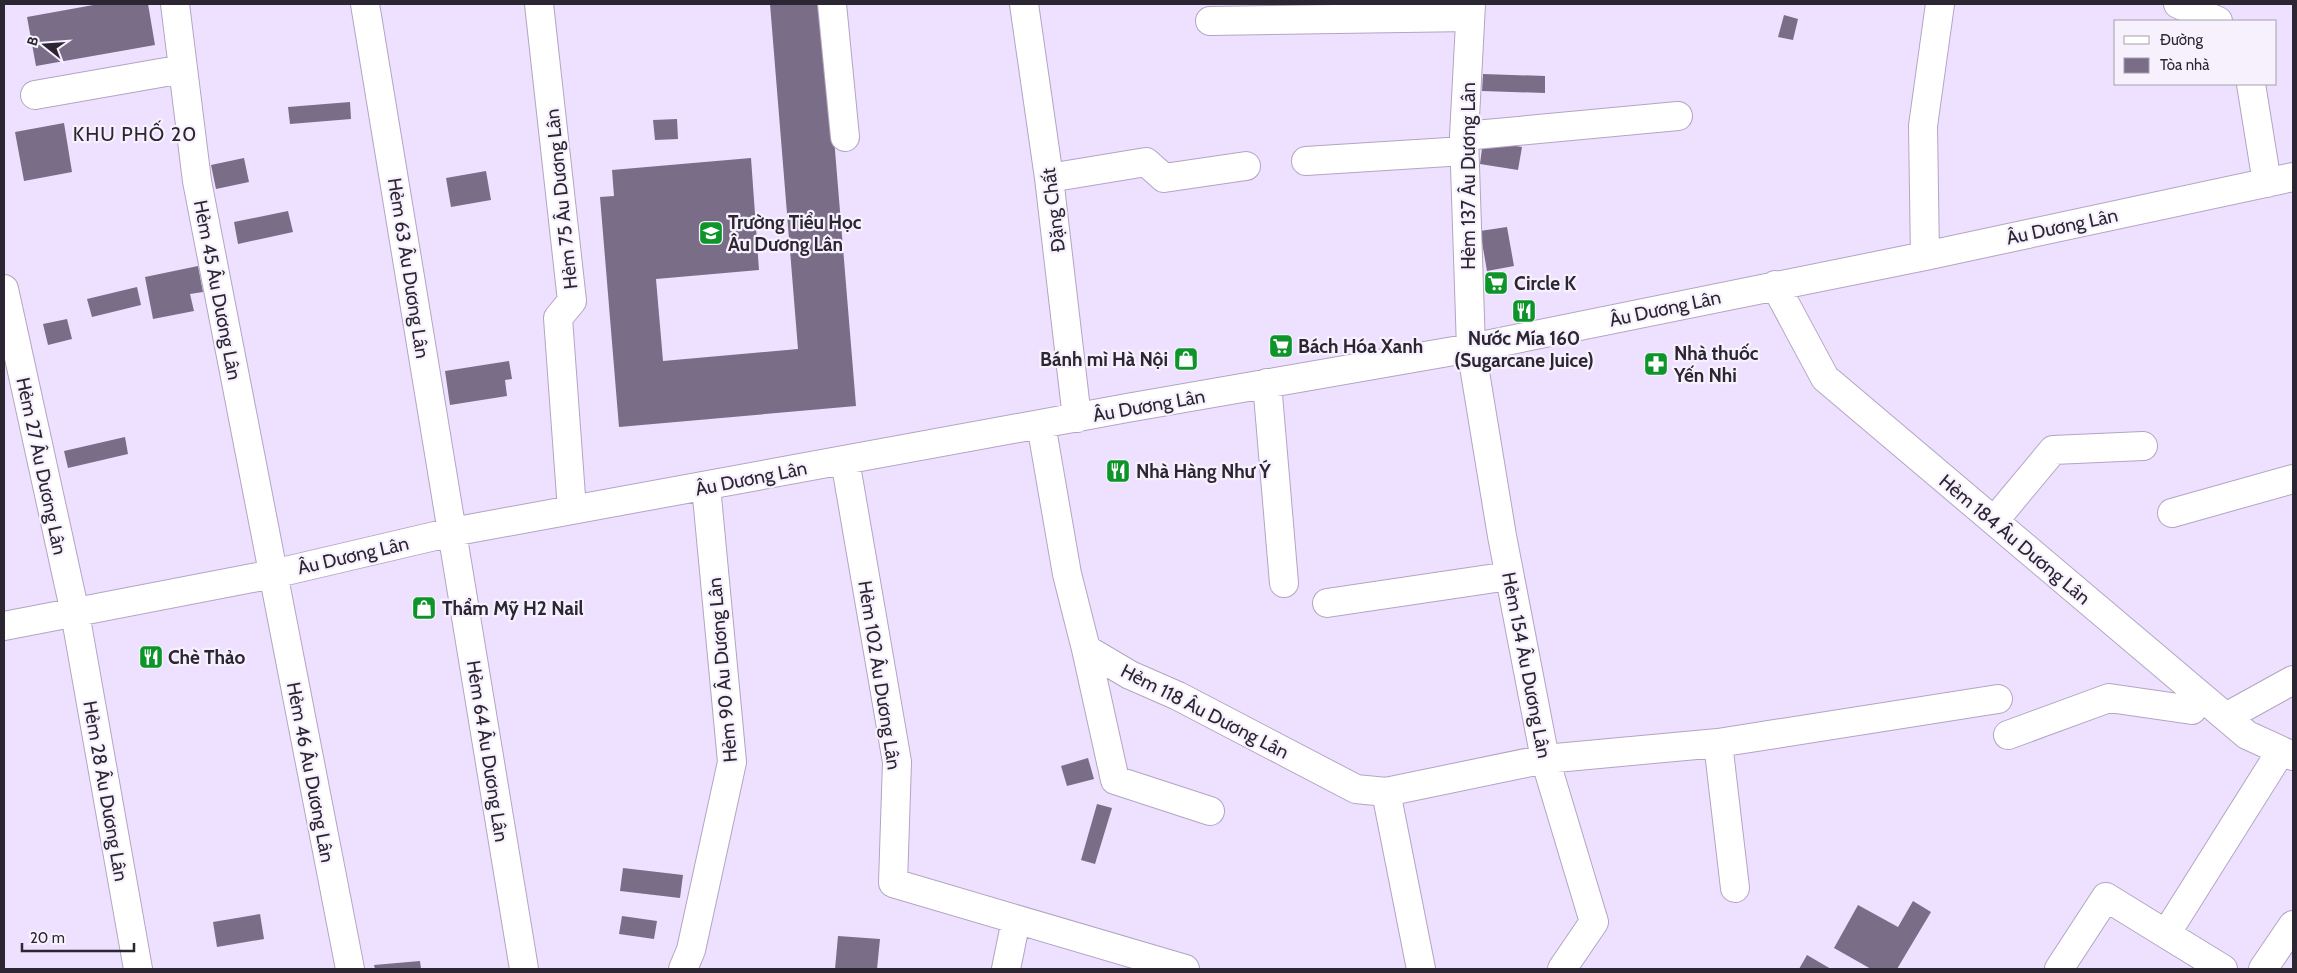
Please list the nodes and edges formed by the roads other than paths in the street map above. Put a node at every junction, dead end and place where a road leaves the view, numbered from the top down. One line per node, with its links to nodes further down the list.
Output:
1 (175, 4): 11 (street, Hẻm 45 Âu Dương Lân)
2 (365, 4): 36 (street, Hẻm 63 Âu Dương Lân)
3 (539, 4): 33 (street, Hẻm 75 Âu Dương Lân)
4 (832, 4): 15 (street)
5 (1024, 4): 19 (street, Đặng Chất)
6 (1940, 4): 21 (street)
7 (2178, 4): 9 (street)
8 (1470, 10): 10 (street); 16 (street, Hẻm 137 Âu Dương Lân)
9 (2216, 20)
10 (1210, 21)
11 (183, 69): 13 (street); 37 (street, Hẻm 45 Âu Dương Lân)
12 (2251, 85): 20 (street)
13 (35, 95)
14 (1678, 116): 16 (street)
15 (845, 137)
16 (1464, 144): 17 (street); 24 (street, Hẻm 137 Âu Dương Lân)
17 (1306, 161)
18 (1246, 166): 19 (street)
19 (1049, 178): 27 (street, Đặng Chất)
20 (2280, 180): 21 (street, Âu Dương Lân)
21 (1925, 256): 22 (street, Âu Dương Lân)
22 (1775, 285): 24 (street, Âu Dương Lân); 35 (street, Hẻm 184 Âu Dương Lân)
23 (4, 289): 26 (street, Hẻm 27 Âu Dương Lân)
24 (1471, 348): 25 (street, Âu Dương Lân); 38 (street, Hẻm 154 Âu Dương Lân)
25 (1268, 383): 27 (street, Âu Dương Lân); 39 (street)
26 (15, 391): 41 (street, Hẻm 27 Âu Dương Lân)
27 (1077, 418): 28 (street, Âu Dương Lân)
28 (1042, 424): 30 (street, Âu Dương Lân); 43 (street)
29 (2143, 446): 35 (street)
30 (845, 460): 32 (street, Âu Dương Lân); 55 (street, Hẻm 102 Âu Dương Lân)
31 (2293, 479): 34 (street)
32 (706, 486): 33 (street, Âu Dương Lân); 61 (street, Hẻm 90 Âu Dương Lân)
33 (572, 510): 36 (street, Âu Dương Lân)
34 (2172, 513)
35 (1994, 521): 45 (street, Hẻm 184 Âu Dương Lân)
36 (452, 532): 37 (street, Âu Dương Lân); 60 (street, Hẻm 64 Âu Dương Lân)
37 (273, 574): 41 (street, Âu Dương Lân); 59 (street, Hẻm 46 Âu Dương Lân)
38 (1509, 576): 40 (street); 51 (street, Hẻm 154 Âu Dương Lân)
39 (1284, 583)
40 (1327, 603)
41 (75, 613): 42 (street, Âu Dương Lân); 58 (street, Hẻm 28 Âu Dương Lân)
42 (4, 626)
43 (1086, 649): 52 (street, Hẻm 118 Âu Dương Lân); 53 (street)
44 (2293, 680): 47 (street)
45 (2200, 696): 47 (street, Hẻm 184 Âu Dương Lân); 48 (street)
46 (1998, 699): 49 (street, Hẻm 118 Âu Dương Lân)
47 (2226, 717): 50 (street, Hẻm 184 Âu Dương Lân)
48 (2008, 735)
49 (1718, 743): 51 (street, Hẻm 118 Âu Dương Lân); 54 (street)
50 (2287, 753): 57 (street)
51 (1545, 759): 52 (street, Hẻm 118 Âu Dương Lân); 65 (street, Hẻm 154 Âu Dương Lân)
52 (1386, 792): 64 (street)
53 (1210, 811)
54 (1735, 888)
55 (1016, 920): 62 (street); 63 (street)
56 (2293, 925): 68 (street)
57 (2166, 934): 66 (street); 67 (street)
58 (138, 969)
59 (350, 969)
60 (524, 969)
61 (684, 969)
62 (1006, 969)
63 (1186, 969)
64 (1420, 969)
65 (1562, 969)
66 (2059, 969)
67 (2223, 969)
68 (2263, 969)

